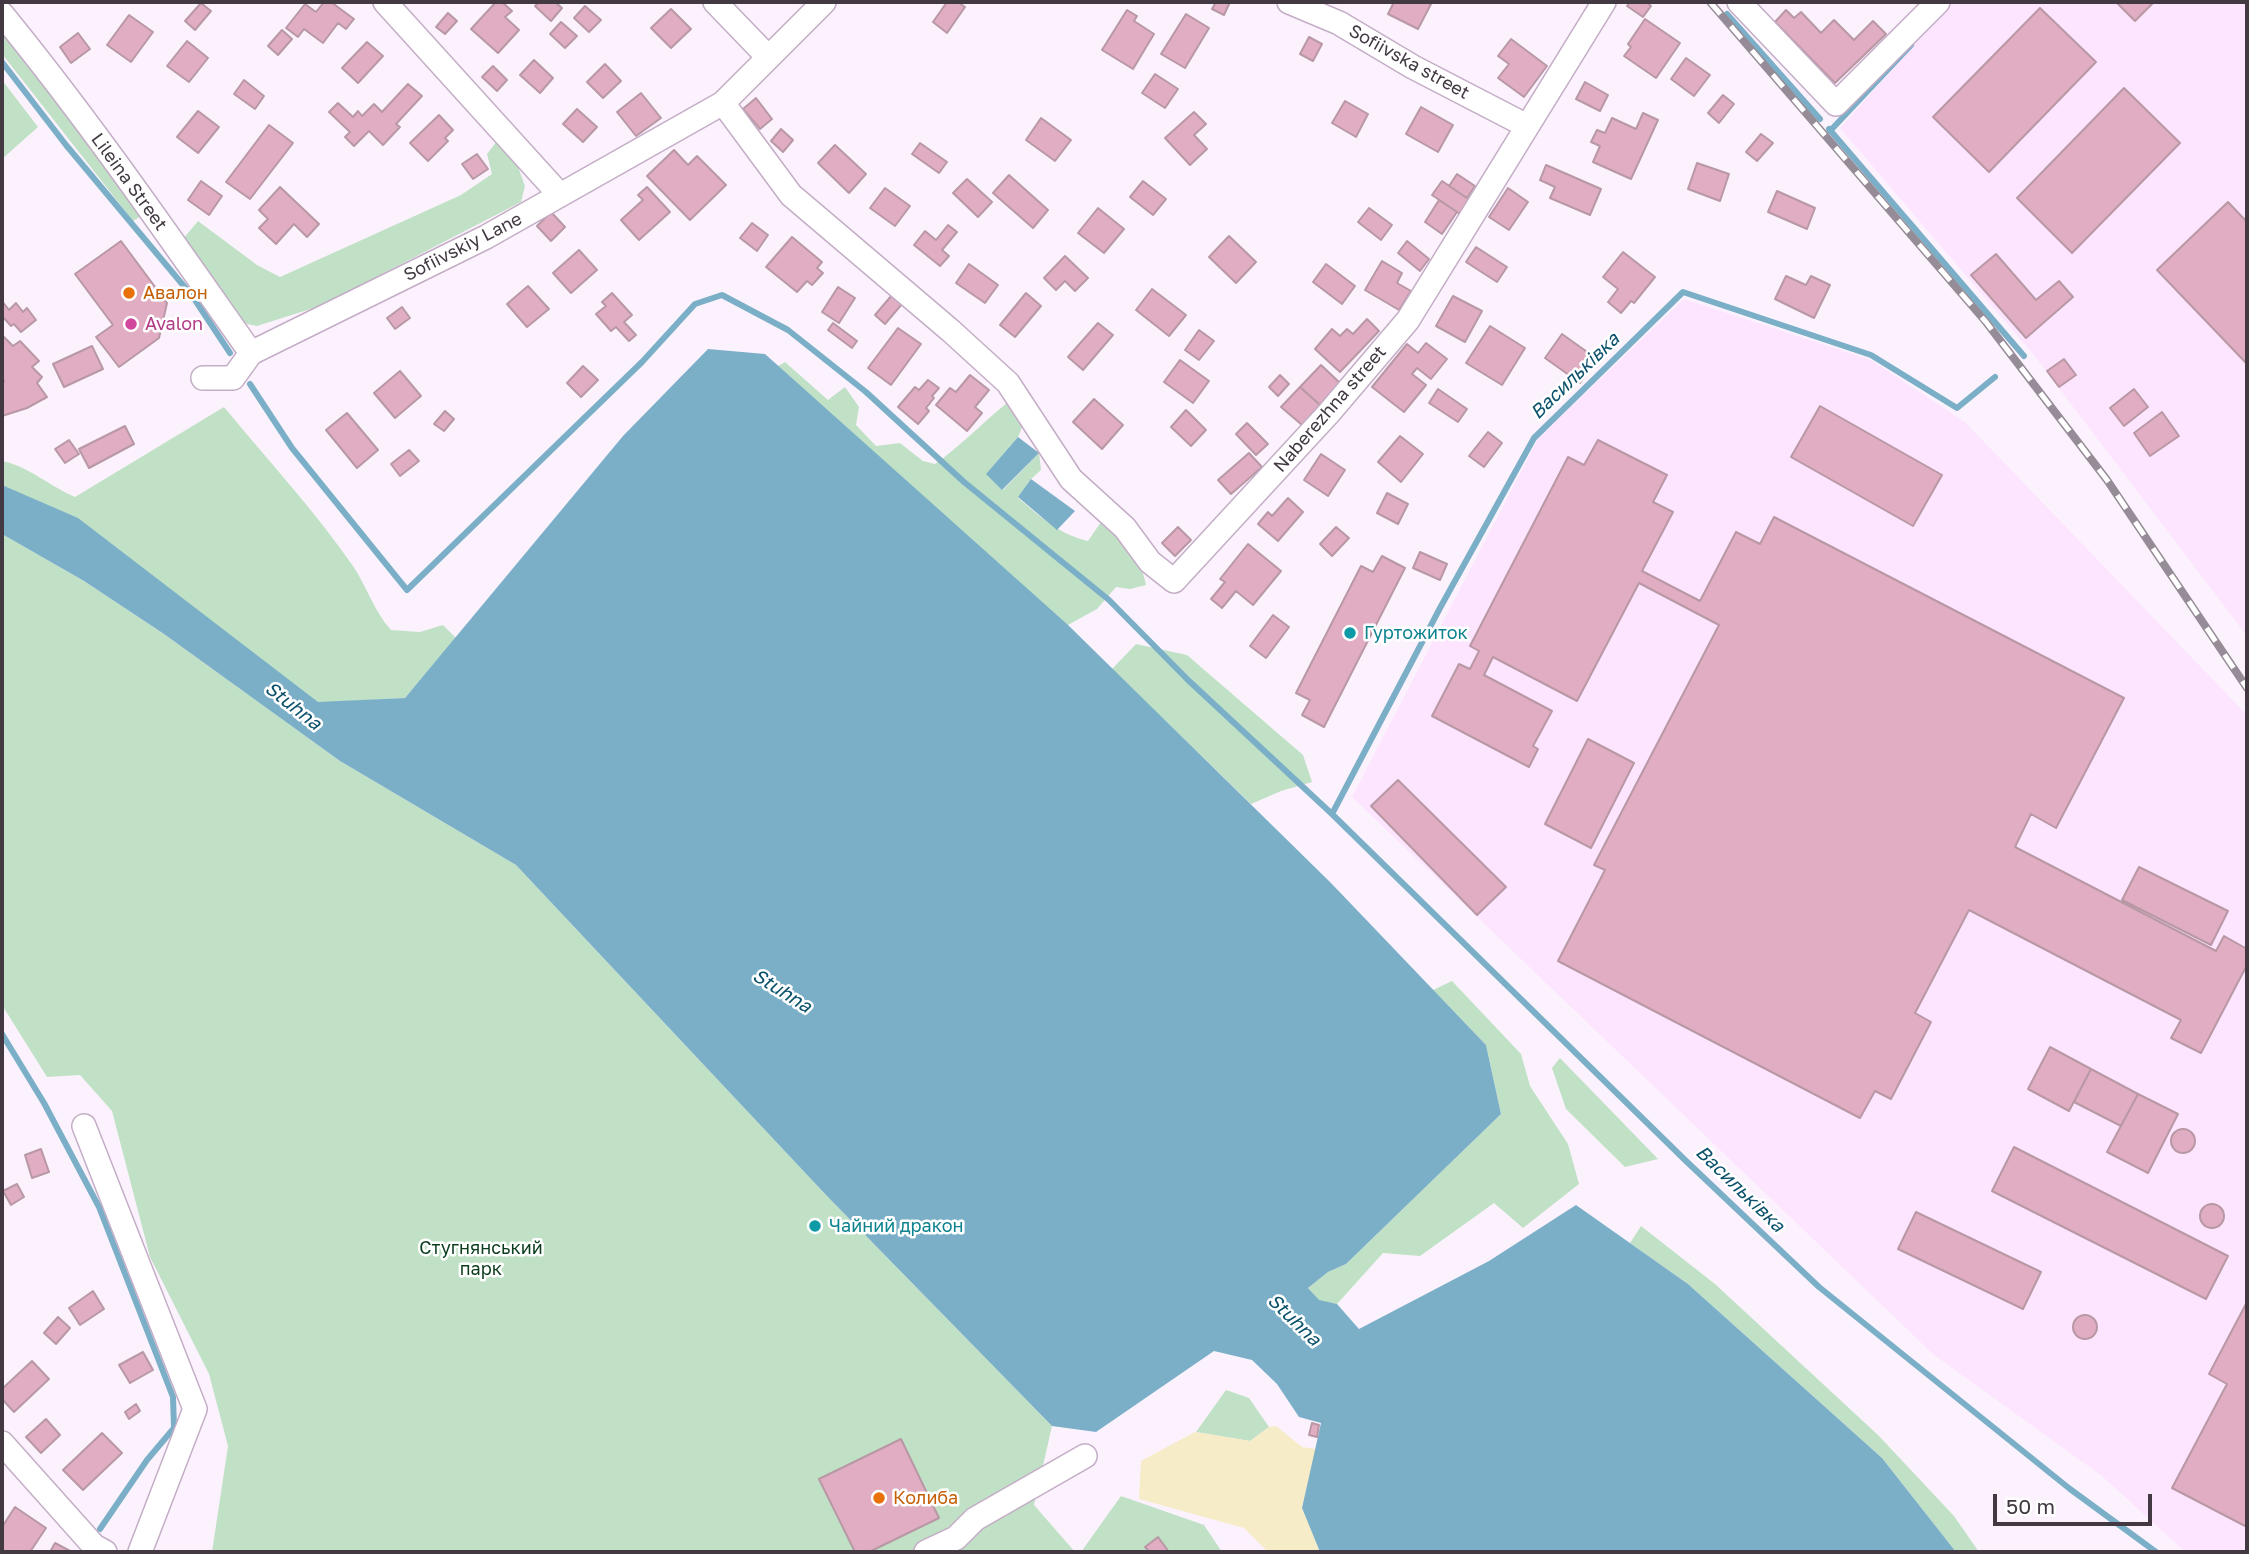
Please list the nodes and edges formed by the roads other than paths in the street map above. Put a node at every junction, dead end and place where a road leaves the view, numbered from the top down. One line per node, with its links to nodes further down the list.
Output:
1 (386, 2): 12 (street)
2 (715, 2): 9 (street)
3 (824, 2): 9 (street, Sofiivskiy Lane)
4 (1289, 2): 11 (street, Sofiivska street)
5 (1604, 2): 11 (street, Naberezhna street)
6 (1739, 2): 7 (street)
7 (1938, 2)
8 (2, 15): 13 (street, Lileina Street)
9 (768, 57): 10 (street, Sofiivskiy Lane)
10 (723, 103): 11 (street, Naberezhna street); 12 (street, Sofiivskiy Lane)
11 (1527, 126)
12 (560, 195): 13 (street, Sofiivskiy Lane)
13 (251, 353): 14 (street, Sofiivskiy Lane)
14 (203, 378)
15 (83, 1126): 19 (street)
16 (2, 1443): 18 (street)
17 (1085, 1455): 20 (street)
18 (105, 1552)
19 (140, 1552)
20 (926, 1552)

